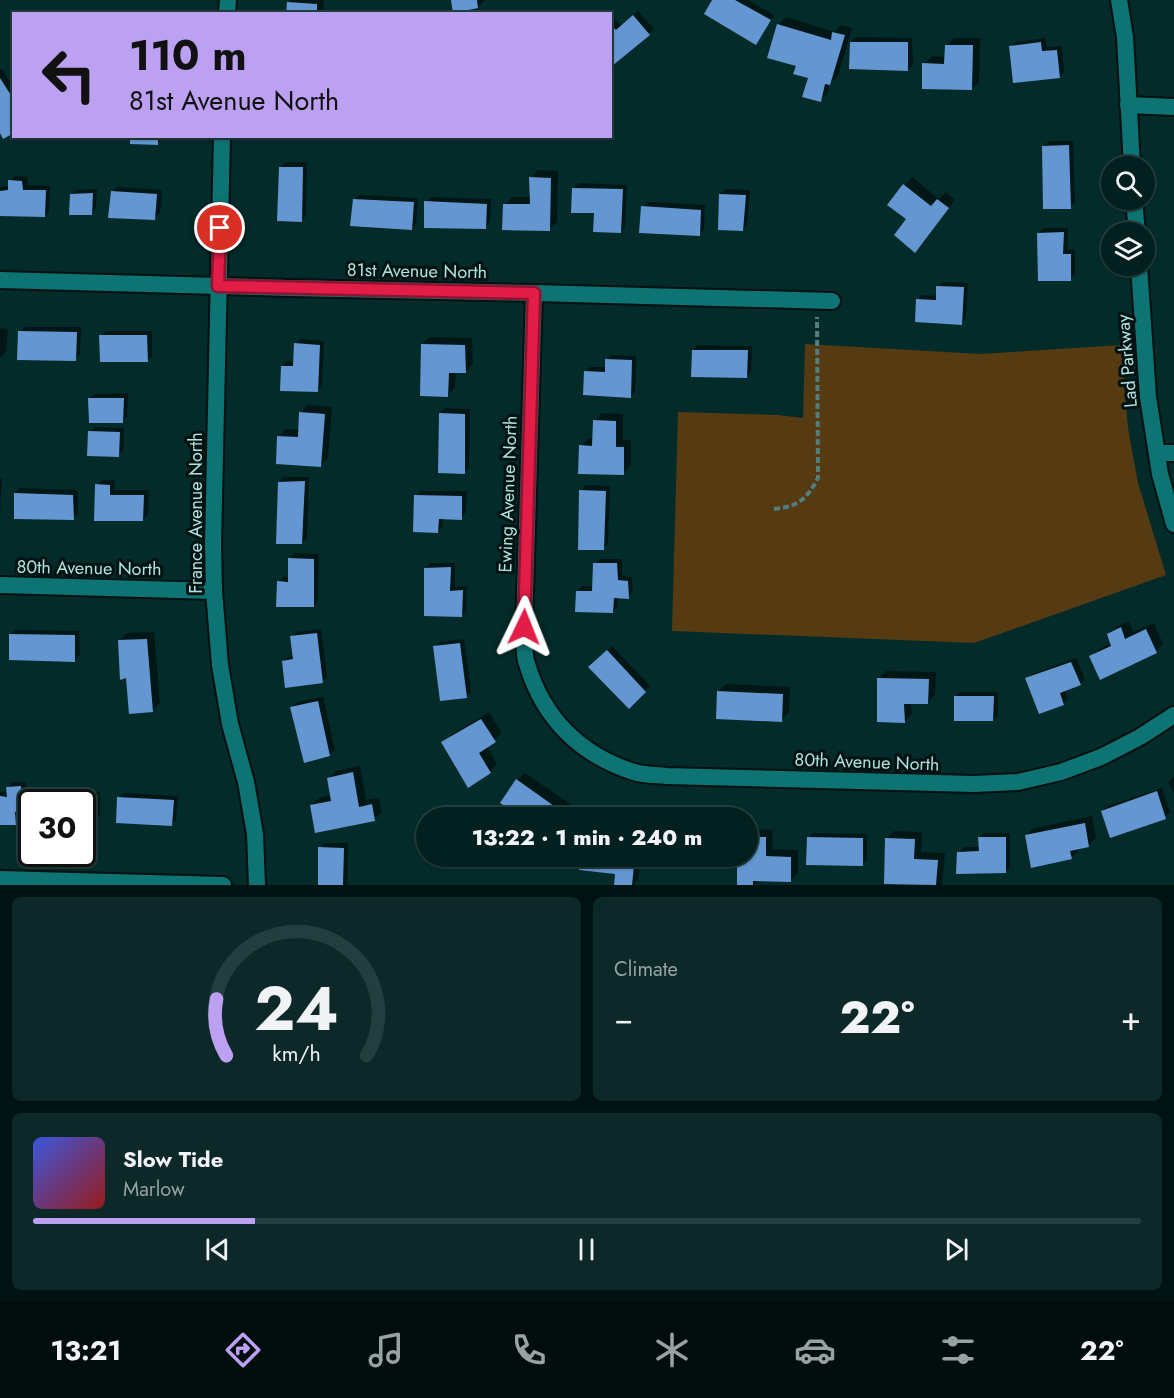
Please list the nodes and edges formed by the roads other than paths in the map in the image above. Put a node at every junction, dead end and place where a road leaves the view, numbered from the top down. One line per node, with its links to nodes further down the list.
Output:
1 (1119, 0): 2 (street)
2 (1128, 105): 3 (street); 5 (street)
3 (1174, 107)
4 (222, 138): 8 (street, France Avenue North)
5 (1131, 156)
6 (1140, 276): 11 (street, Lad Parkway)
7 (0, 280): 8 (street, 81st Avenue North)
8 (218, 286): 9 (street, 81st Avenue North); 15 (street, France Avenue North)
9 (534, 293): 10 (street, 81st Avenue North); 17 (street, Ewing Avenue North)
10 (825, 300)
11 (1157, 453): 12 (street); 13 (street, Lad Parkway)
12 (1174, 453)
13 (1174, 524)
14 (0, 585): 15 (street, 80th Avenue North)
15 (214, 591): 20 (street, France Avenue North)
16 (1174, 715): 17 (street, 80th Avenue North)
17 (558, 725)
18 (0, 879): 19 (street)
19 (223, 885)
20 (257, 885)

